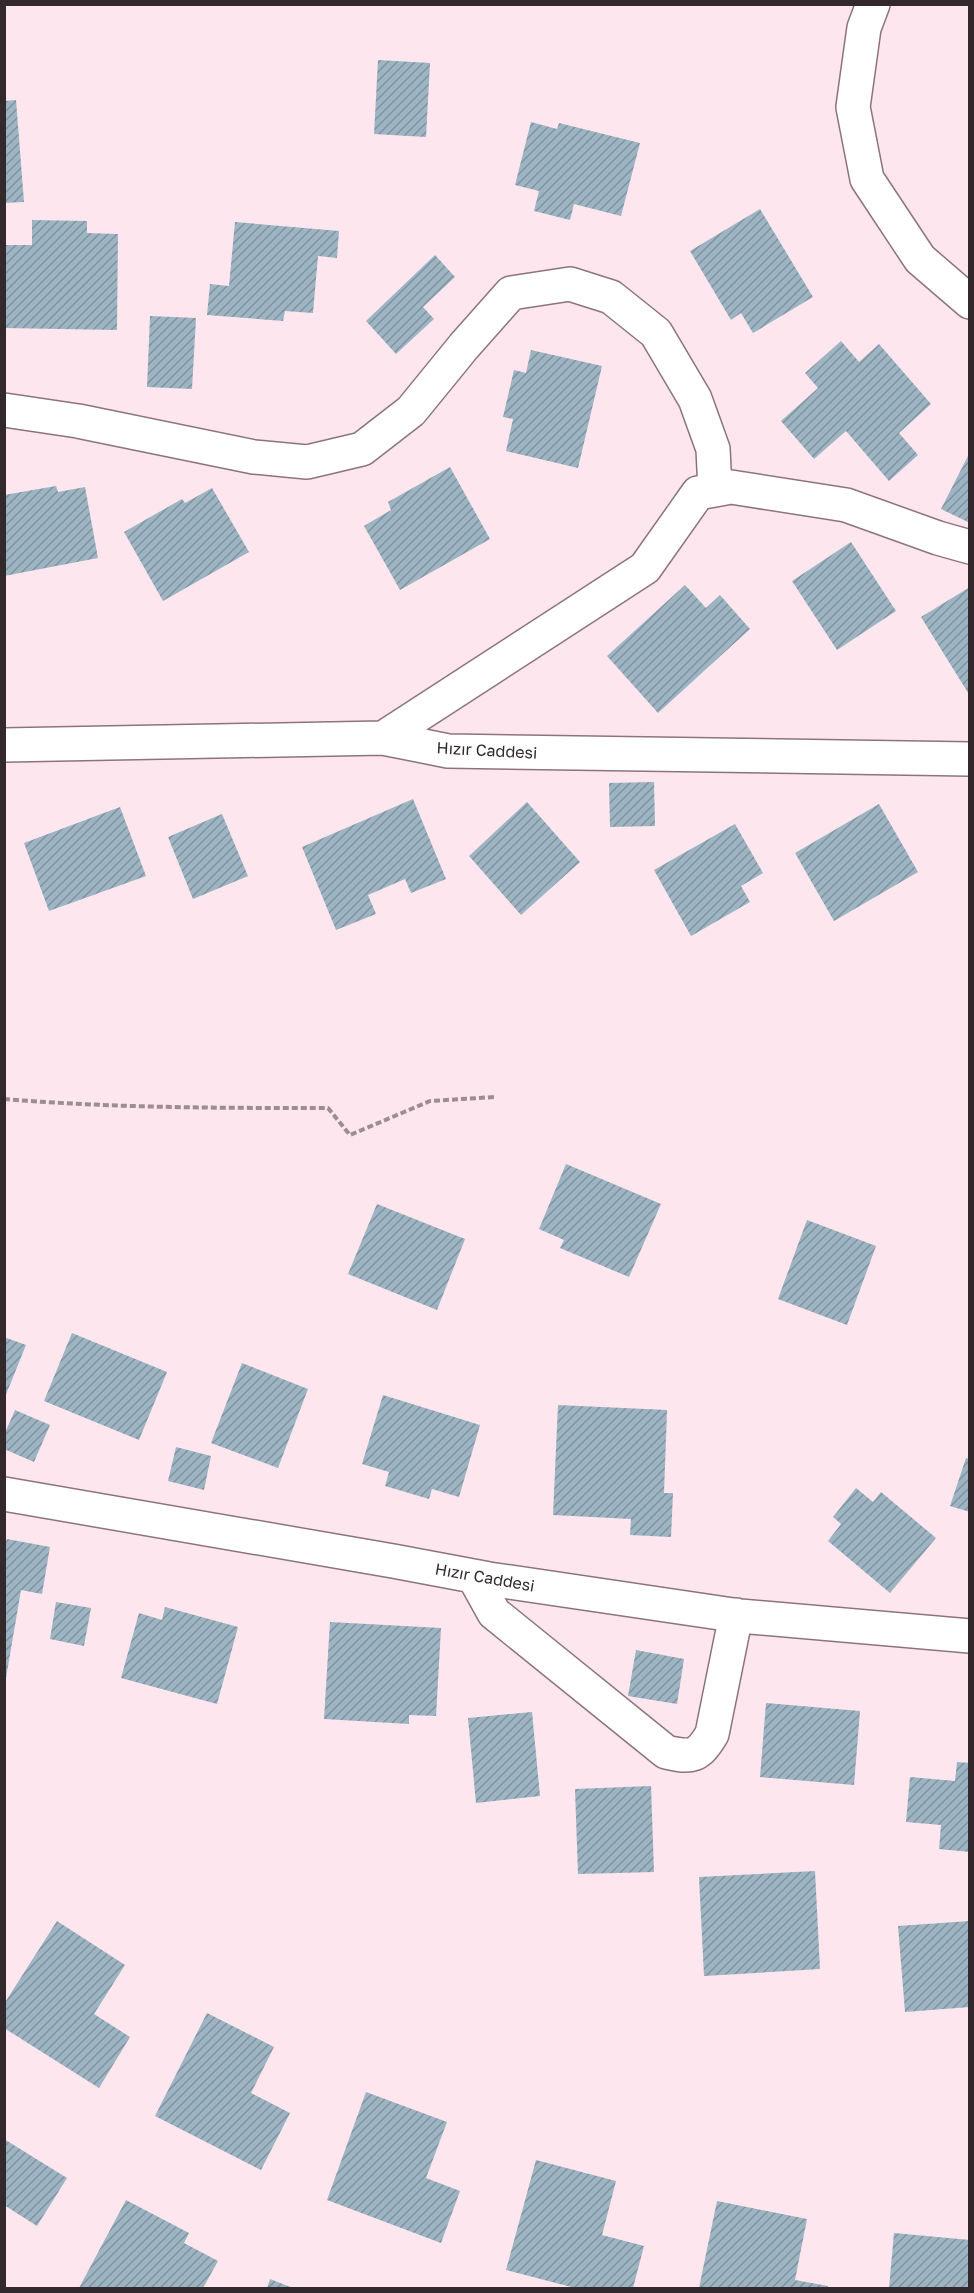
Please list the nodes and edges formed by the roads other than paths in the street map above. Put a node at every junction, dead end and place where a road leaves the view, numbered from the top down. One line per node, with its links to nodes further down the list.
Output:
1 (873, 4): 2 (street)
2 (969, 302)
3 (4, 410): 4 (street)
4 (715, 490): 5 (street); 6 (street)
5 (969, 547)
6 (383, 738): 7 (street, Hızır Caddesi); 8 (street, Hızır Caddesi)
7 (4, 745)
8 (969, 759)
9 (4, 1494): 10 (street, Hızır Caddesi)
10 (474, 1577): 11 (street, Hızır Caddesi); 11 (street)
11 (736, 1615): 12 (street, Hızır Caddesi)
12 (969, 1636)

